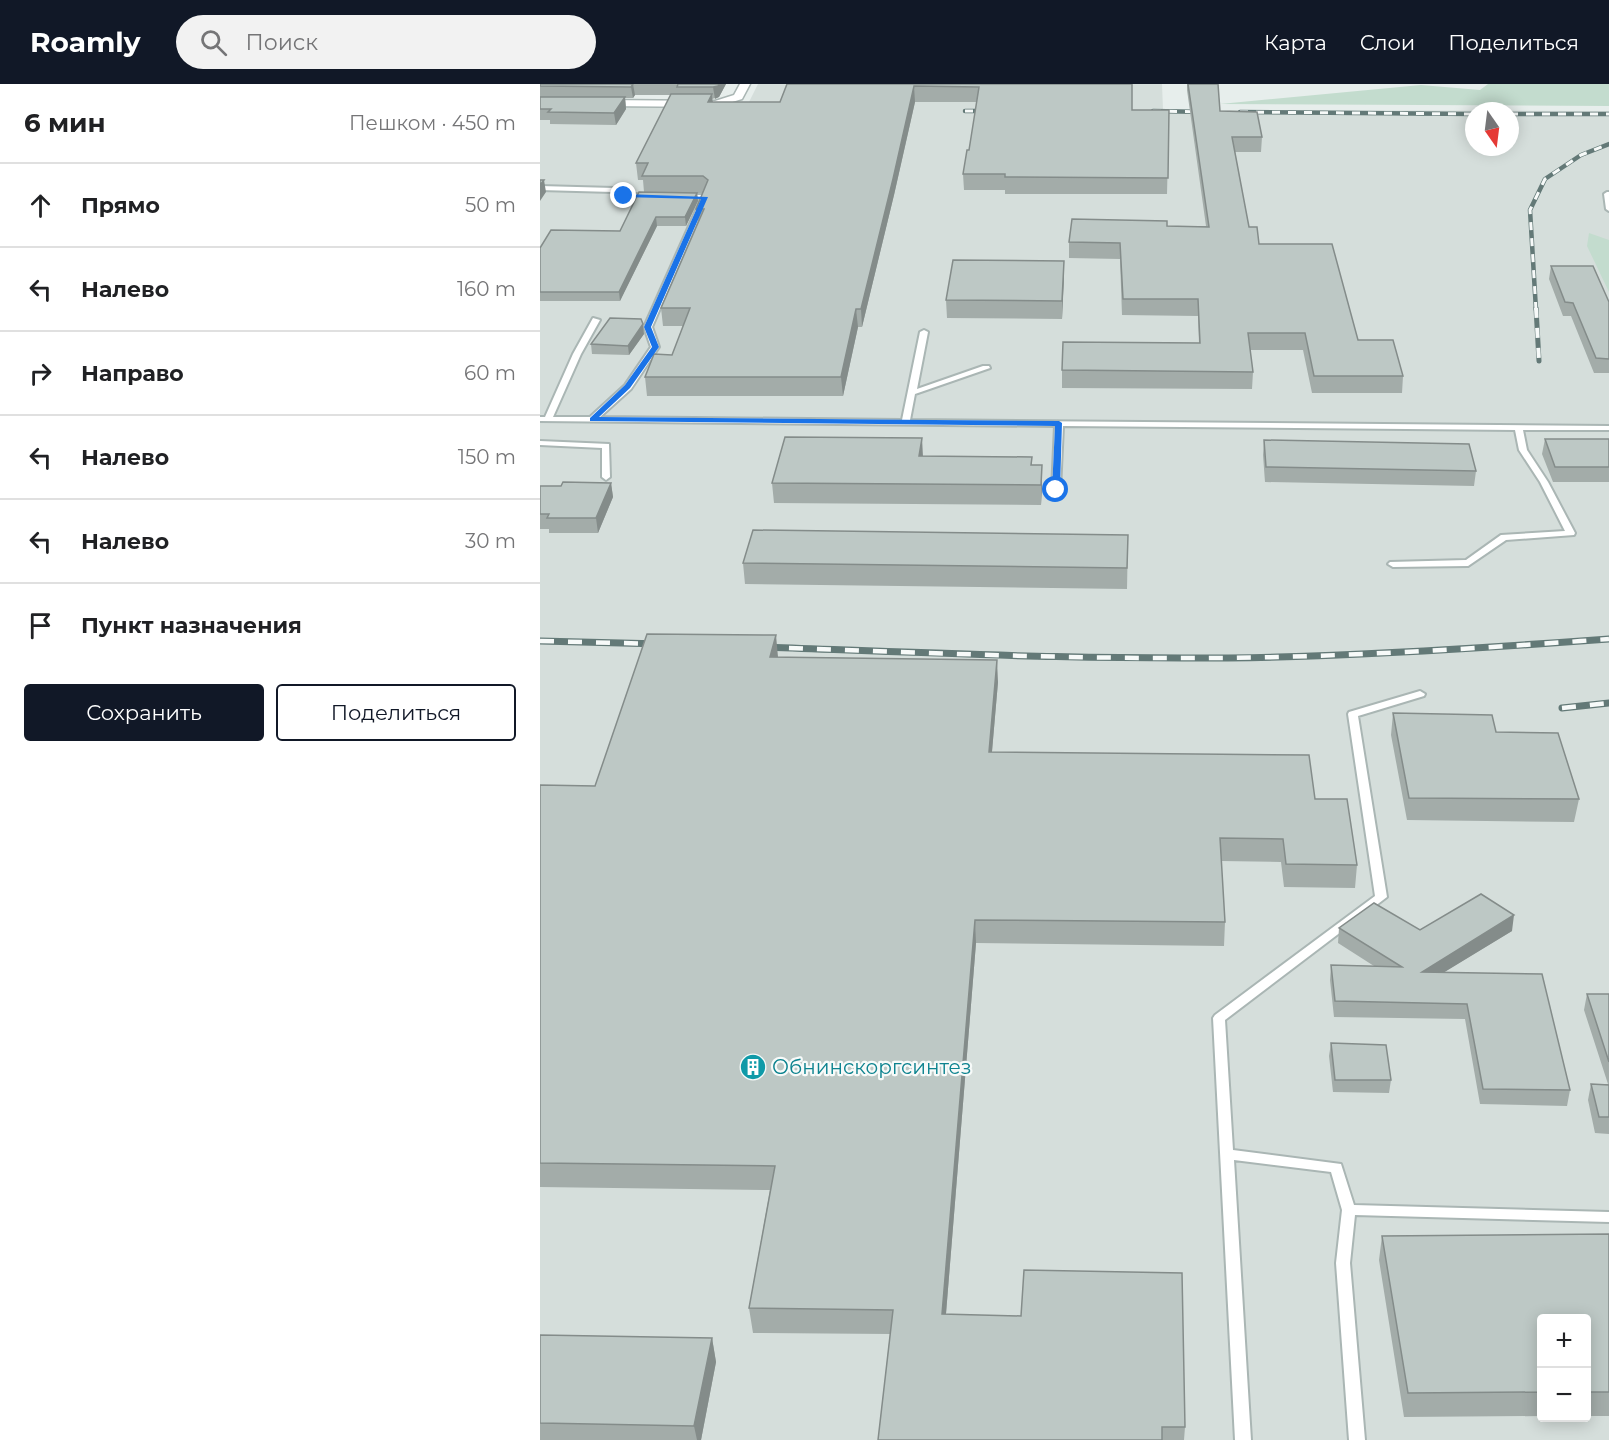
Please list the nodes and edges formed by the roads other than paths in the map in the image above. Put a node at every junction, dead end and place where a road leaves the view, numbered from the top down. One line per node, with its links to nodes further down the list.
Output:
1 (744, 84): 2 (street)
2 (587, 103)
3 (540, 188): 5 (lane)
4 (1609, 194): 7 (lane)
5 (659, 196)
6 (670, 197): 13 (lane)
7 (1609, 209)
8 (596, 320): 12 (lane)
9 (924, 332): 11 (lane)
10 (986, 368): 11 (lane)
11 (912, 393): 14 (lane)
12 (544, 419): 13 (lane)
13 (593, 419): 14 (lane)
14 (906, 422): 15 (lane)
15 (1059, 423): 16 (lane); 20 (lane)
16 (1518, 427): 17 (lane); 21 (lane)
17 (1609, 428)
18 (540, 443): 19 (lane)
19 (606, 477)
20 (1056, 490)
21 (1394, 564)
22 (1420, 694): 23 (lane)
23 (1227, 1154): 24 (lane); 26 (lane)
24 (1349, 1210): 25 (lane); 27 (lane)
25 (1609, 1217)
26 (1243, 1440)
27 (1357, 1440)

